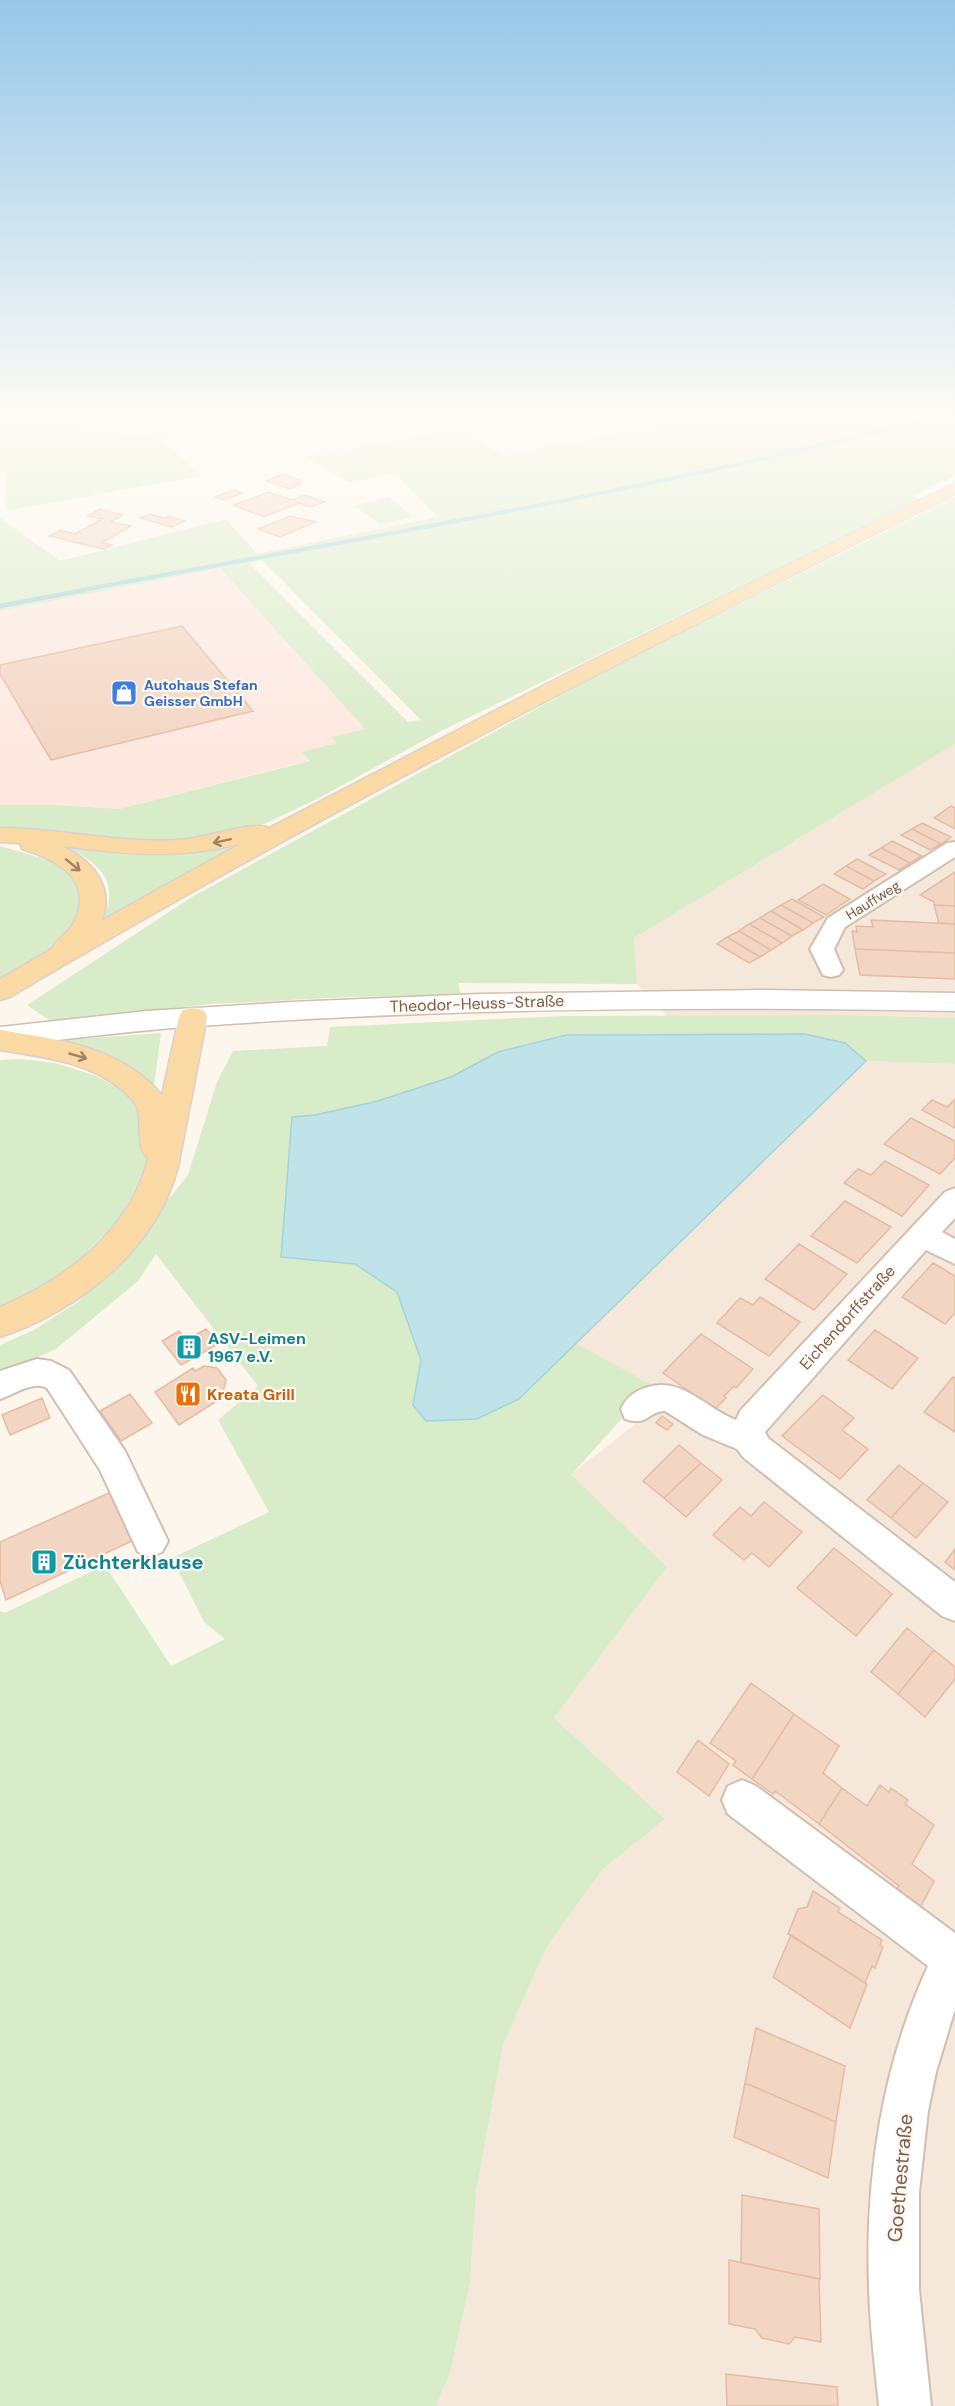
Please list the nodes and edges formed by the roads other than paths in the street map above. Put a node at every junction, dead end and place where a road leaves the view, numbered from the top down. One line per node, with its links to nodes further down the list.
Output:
1 (867, 531): 2 (main road)
2 (337, 802): 3 (main road, one-way to 3); 6 (main road)
3 (0, 836): 6 (main road, one-way to 6)
4 (955, 848): 5 (street, Hauffweg)
5 (831, 970)
6 (6, 987)
7 (955, 1002): 8 (street, Theodor-Heuss-Straße)
8 (193, 1017): 9 (street, Theodor-Heuss-Straße); 10 (main road)
9 (0, 1039): 10 (main road, one-way to 10)
10 (160, 1174): 14 (main road)
11 (955, 1199): 12 (street, Eichendorffstraße)
12 (922, 1234): 13 (street); 17 (street, Eichendorffstraße)
13 (955, 1253)
14 (0, 1323)
15 (0, 1386): 18 (street)
16 (637, 1409): 17 (street)
17 (749, 1438): 19 (street)
18 (150, 1541)
19 (955, 1604)
20 (742, 1800): 21 (street)
21 (955, 1958): 22 (street, Goethestraße)
22 (905, 2406)

